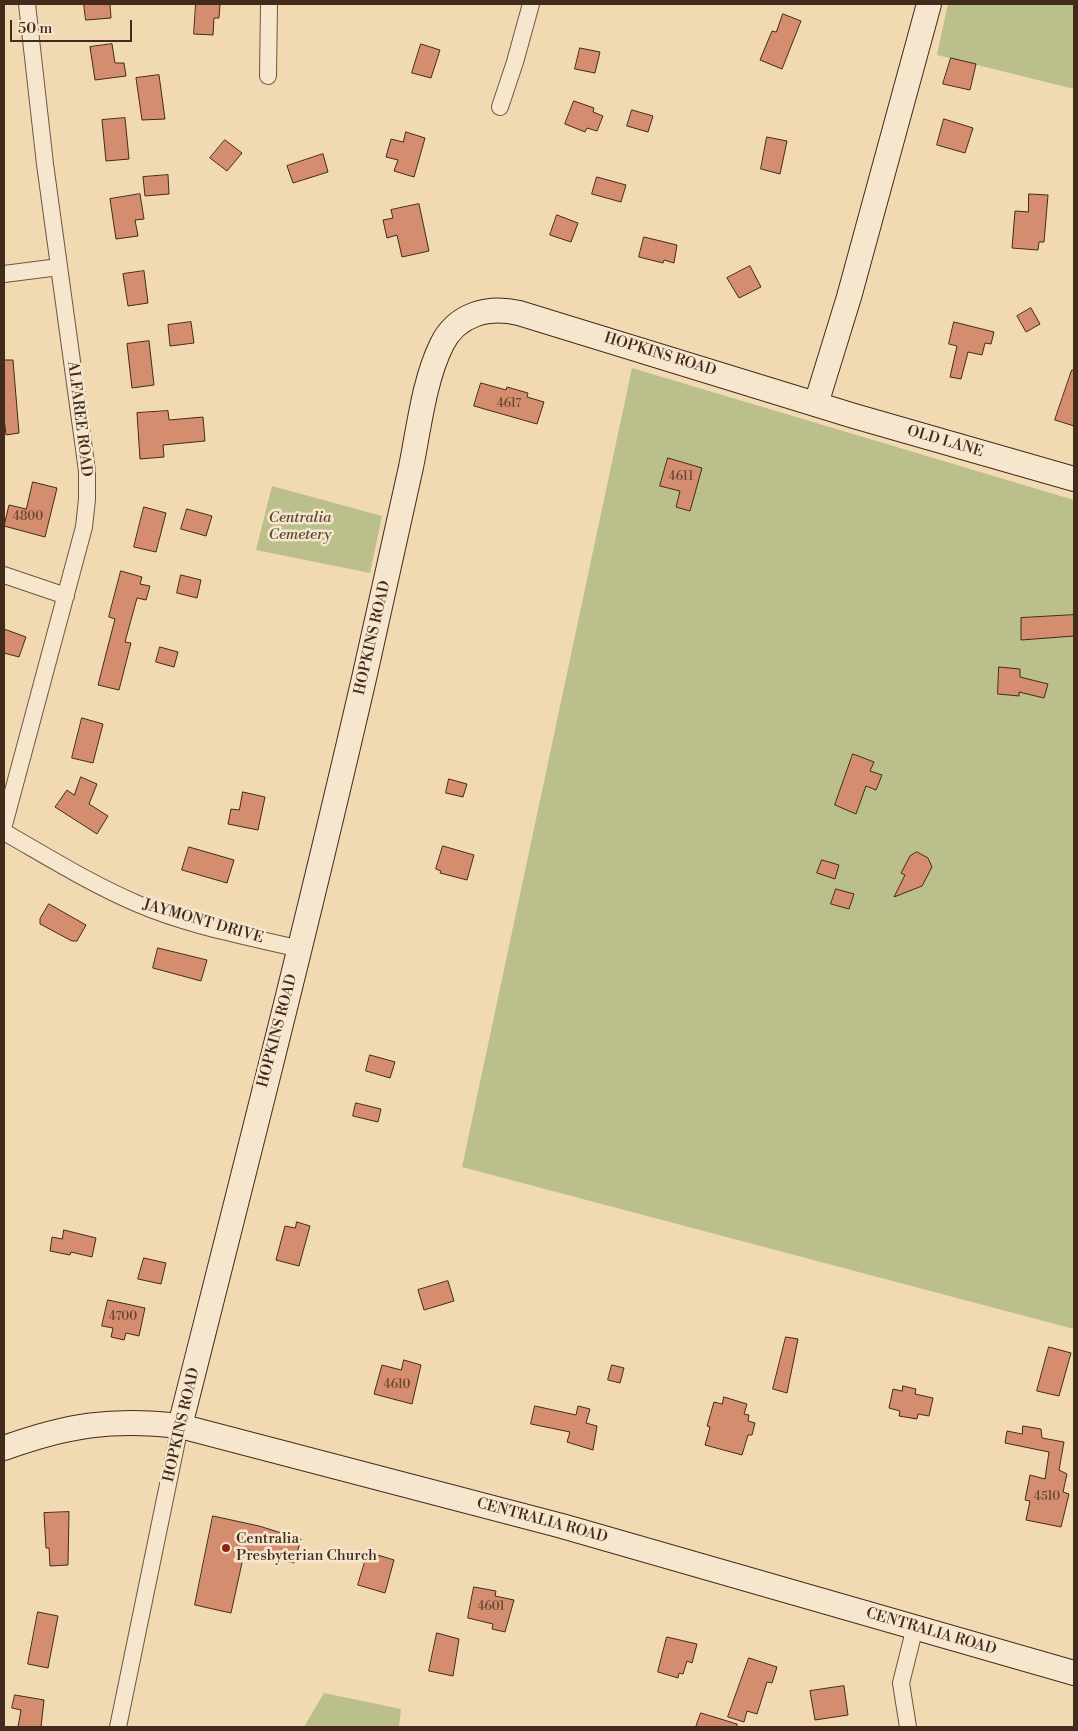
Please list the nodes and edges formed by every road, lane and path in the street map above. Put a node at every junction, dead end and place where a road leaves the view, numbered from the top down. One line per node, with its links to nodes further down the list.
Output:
1 (27, 4): 7 (street, ALFAREE ROAD)
2 (269, 4): 5 (street)
3 (531, 4): 6 (street)
4 (930, 4): 9 (main road)
5 (268, 76)
6 (500, 107)
7 (59, 267): 8 (street); 12 (street, ALFAREE ROAD)
8 (4, 274)
9 (816, 404): 10 (main road, OLD LANE); 15 (main road, HOPKINS ROAD)
10 (1074, 479)
11 (4, 575): 12 (street)
12 (66, 596): 13 (street, ALFAREE ROAD)
13 (4, 825)
14 (4, 832): 15 (street, JAYMONT DRIVE)
15 (300, 949): 16 (main road, HOPKINS ROAD)
16 (180, 1426): 17 (main road, CENTRALIA ROAD); 18 (main road, CENTRALIA ROAD); 20 (street, HOPKINS ROAD)
17 (4, 1448)
18 (916, 1627): 19 (main road, CENTRALIA ROAD); 21 (street)
19 (1074, 1673)
20 (118, 1727)
21 (908, 1727)

